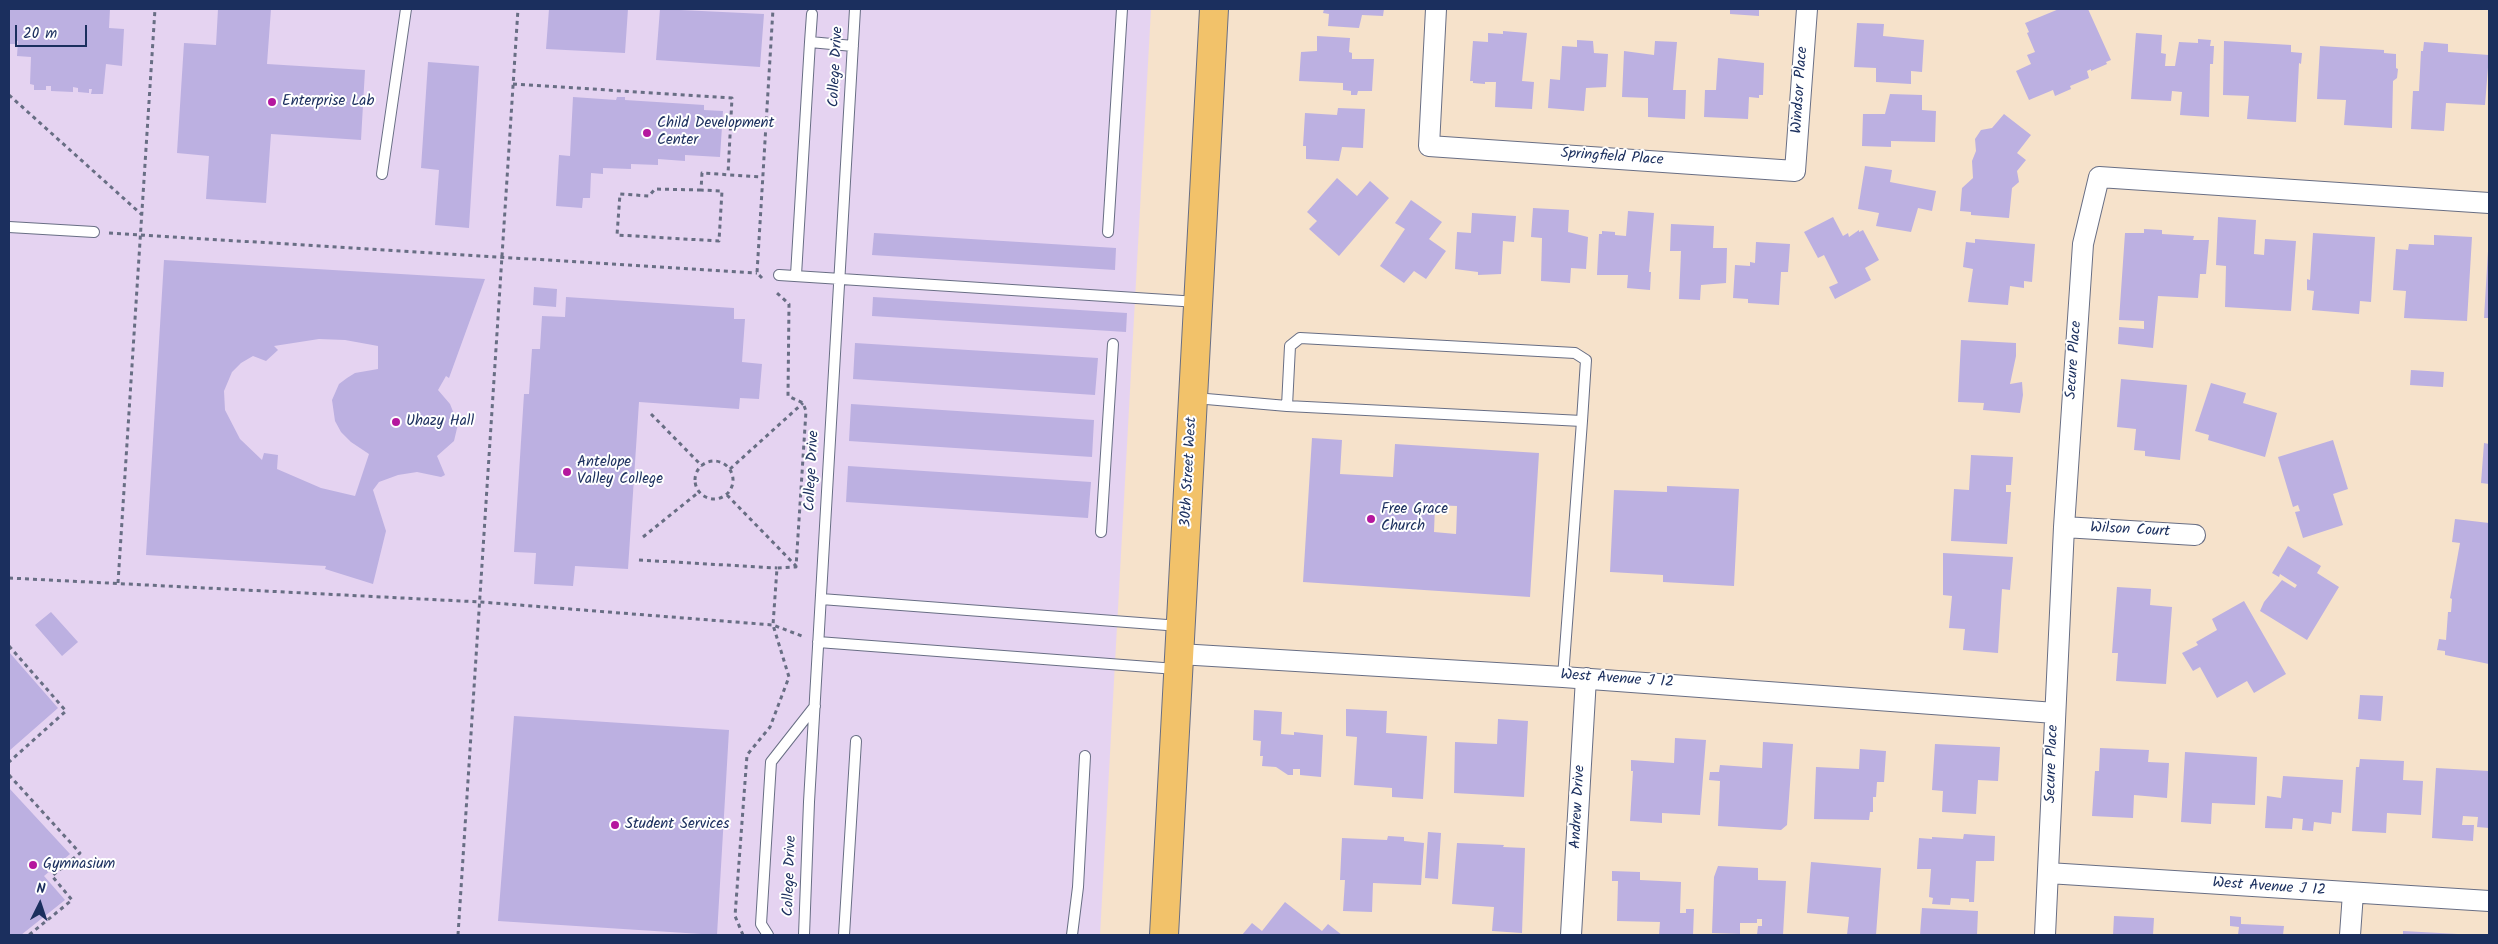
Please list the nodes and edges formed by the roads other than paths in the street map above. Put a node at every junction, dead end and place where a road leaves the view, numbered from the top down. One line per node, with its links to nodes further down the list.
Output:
1 (406, 9): 11 (lane)
2 (855, 9): 9 (lane, College Drive)
3 (1122, 9): 15 (lane)
4 (1214, 9): 19 (main road, 30th Street West)
5 (1436, 9): 10 (street, Springfield Place)
6 (1807, 9): 10 (street, Windsor Place)
7 (812, 14): 8 (lane)
8 (810, 42): 9 (lane); 17 (lane)
9 (853, 46): 18 (lane, College Drive)
10 (1795, 171)
11 (382, 174)
12 (2489, 203): 24 (street, Secure Place)
13 (9, 227): 14 (lane)
14 (94, 232)
15 (1108, 232)
16 (779, 275): 17 (lane)
17 (796, 275): 18 (lane)
18 (840, 278): 19 (lane); 27 (lane, College Drive)
19 (1199, 302): 21 (main road, 30th Street West)
20 (1114, 344): 25 (lane)
21 (1194, 398): 22 (lane); 28 (main road, 30th Street West)
22 (1287, 406): 23 (lane); 23 (lane)
23 (1582, 421): 31 (lane)
24 (2064, 527): 26 (street, Wilson Court); 34 (street, Secure Place)
25 (1101, 532)
26 (2195, 534)
27 (821, 599): 28 (lane); 29 (lane, College Drive)
28 (1180, 626): 30 (main road, 30th Street West)
29 (818, 642): 30 (lane); 33 (lane, College Drive)
30 (1178, 662): 31 (street, West Avenue J 12); 44 (main road, 30th Street West)
31 (1563, 676): 32 (street, West Avenue J 12)
32 (1586, 678): 34 (street, West Avenue J 12); 45 (street, Andrew Drive)
33 (814, 706): 40 (lane); 41 (lane, College Drive)
34 (2055, 712): 37 (street, Secure Place)
35 (856, 741): 42 (lane)
36 (1085, 756): 43 (lane)
37 (2048, 873): 38 (street, West Avenue J 12); 46 (street, Secure Place)
38 (2352, 893): 39 (street, West Avenue J 12); 47 (street)
39 (2489, 901)
40 (768, 935)
41 (804, 935)
42 (844, 935)
43 (1072, 935)
44 (1164, 935)
45 (1571, 935)
46 (2045, 935)
47 (2350, 935)

